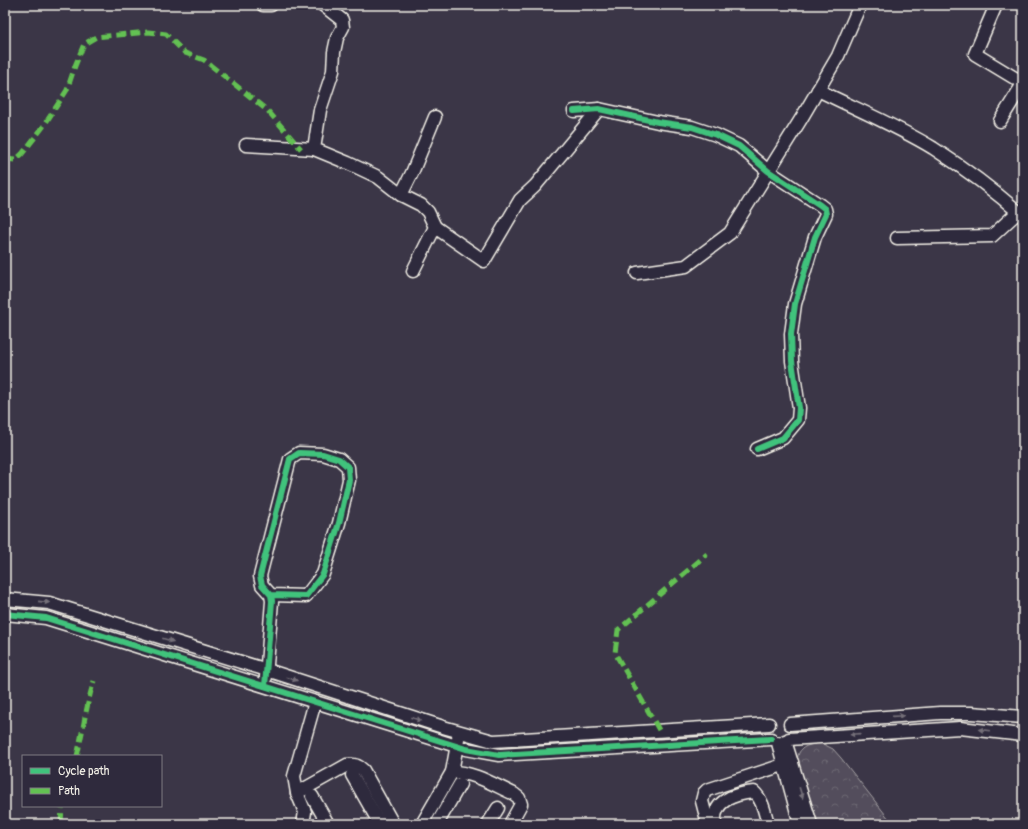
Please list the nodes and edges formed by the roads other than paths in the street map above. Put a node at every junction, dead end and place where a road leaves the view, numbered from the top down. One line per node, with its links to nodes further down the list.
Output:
1 (263, 5): 2 (street)
2 (271, 5)
3 (323, 5): 13 (street)
4 (860, 5): 7 (street)
5 (996, 5): 6 (street)
6 (1023, 84): 11 (street)
7 (818, 90): 14 (street); 16 (street)
8 (599, 109): 9 (street); 14 (street); 17 (street)
9 (574, 110)
10 (434, 117): 15 (street)
11 (1000, 121)
12 (246, 145): 13 (street)
13 (314, 149): 15 (street)
14 (768, 171): 20 (street); 21 (street)
15 (401, 195): 17 (street)
16 (1020, 214): 18 (street)
17 (435, 227): 19 (street)
18 (897, 238)
19 (412, 271)
20 (637, 273)
21 (757, 449)
22 (271, 594): 22 (street); 25 (street)
23 (5, 599): 25 (street, one-way to 25)
24 (5, 614): 26 (street)
25 (267, 670): 26 (street); 31 (street, one-way to 31)
26 (265, 686): 27 (street)
27 (315, 702): 34 (street); 39 (street)
28 (1023, 717): 30 (street, one-way to 28)
29 (769, 724): 30 (street); 31 (street); 33 (street)
30 (790, 724): 33 (street)
31 (459, 732): 34 (street)
32 (1023, 735): 33 (street, one-way to 33)
33 (781, 740): 34 (street); 35 (street)
34 (456, 746): 36 (street)
35 (788, 763): 50 (street); 53 (street); 54 (street, one-way to 54)
36 (452, 772): 46 (street); 49 (street)
37 (352, 776): 44 (street)
38 (460, 784): 47 (street)
39 (297, 793): 42 (street); 45 (street)
40 (312, 796): 43 (street)
41 (498, 808): 48 (street)
42 (303, 824)
43 (328, 824)
44 (380, 824)
45 (393, 824)
46 (422, 824)
47 (437, 824)
48 (488, 824)
49 (510, 824)
50 (708, 824)
51 (715, 824): 52 (street)
52 (768, 824)
53 (800, 824)
54 (811, 824)

